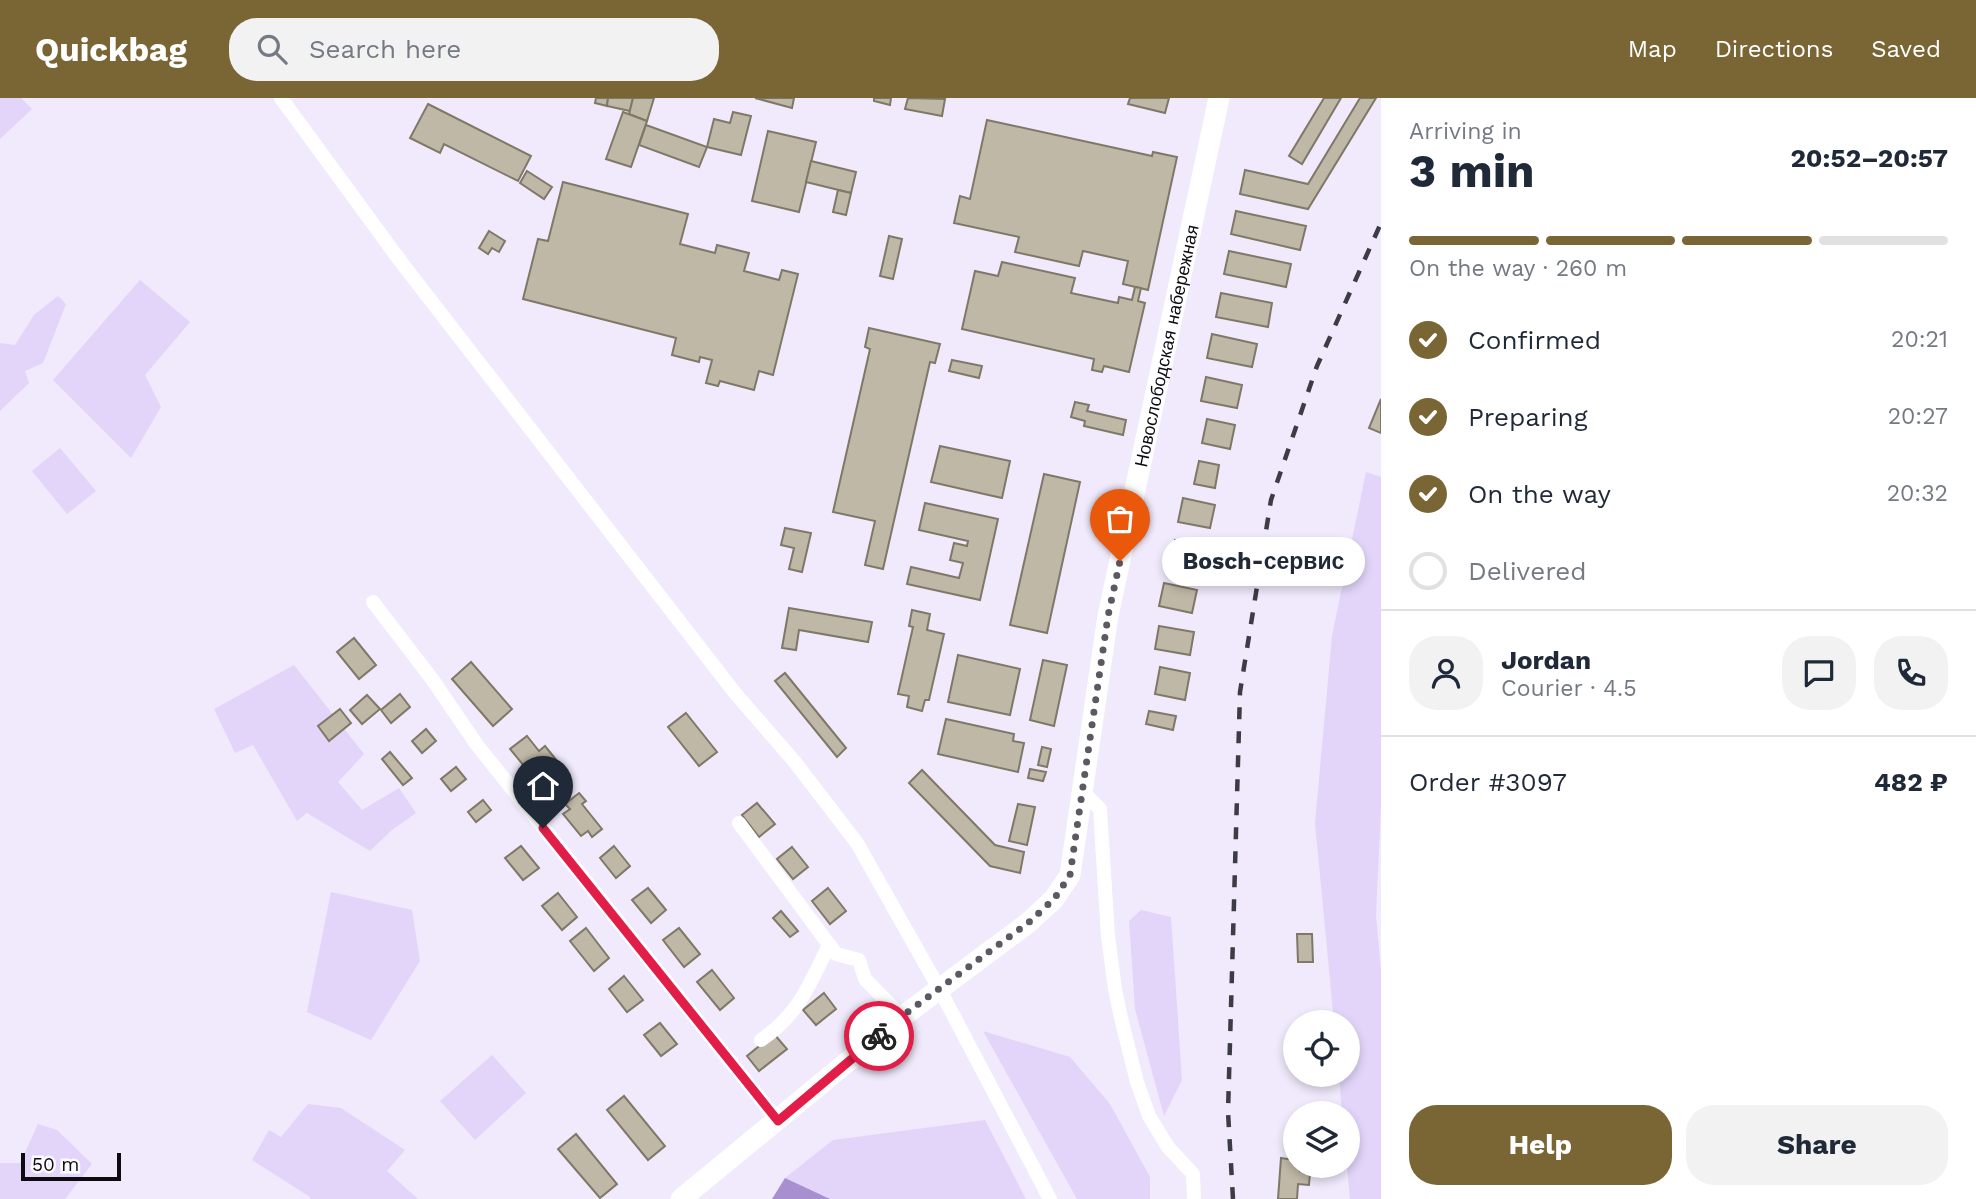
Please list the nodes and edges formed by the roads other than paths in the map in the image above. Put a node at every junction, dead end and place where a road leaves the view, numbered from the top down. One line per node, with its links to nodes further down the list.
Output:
1 (281, 98): 7 (street)
2 (1219, 98): 4 (street, Новослободская набережная)
3 (373, 602): 10 (street)
4 (1082, 791): 7 (street, Новослободская набережная); 13 (street)
5 (739, 823): 6 (street)
6 (829, 945): 8 (street); 9 (street)
7 (940, 990): 8 (street, Новослободская набережная); 12 (street)
8 (901, 1017): 10 (street, Новослободская набережная)
9 (761, 1040)
10 (778, 1121): 11 (street, Новослободская набережная)
11 (681, 1199)
12 (1050, 1199)
13 (1194, 1199)

